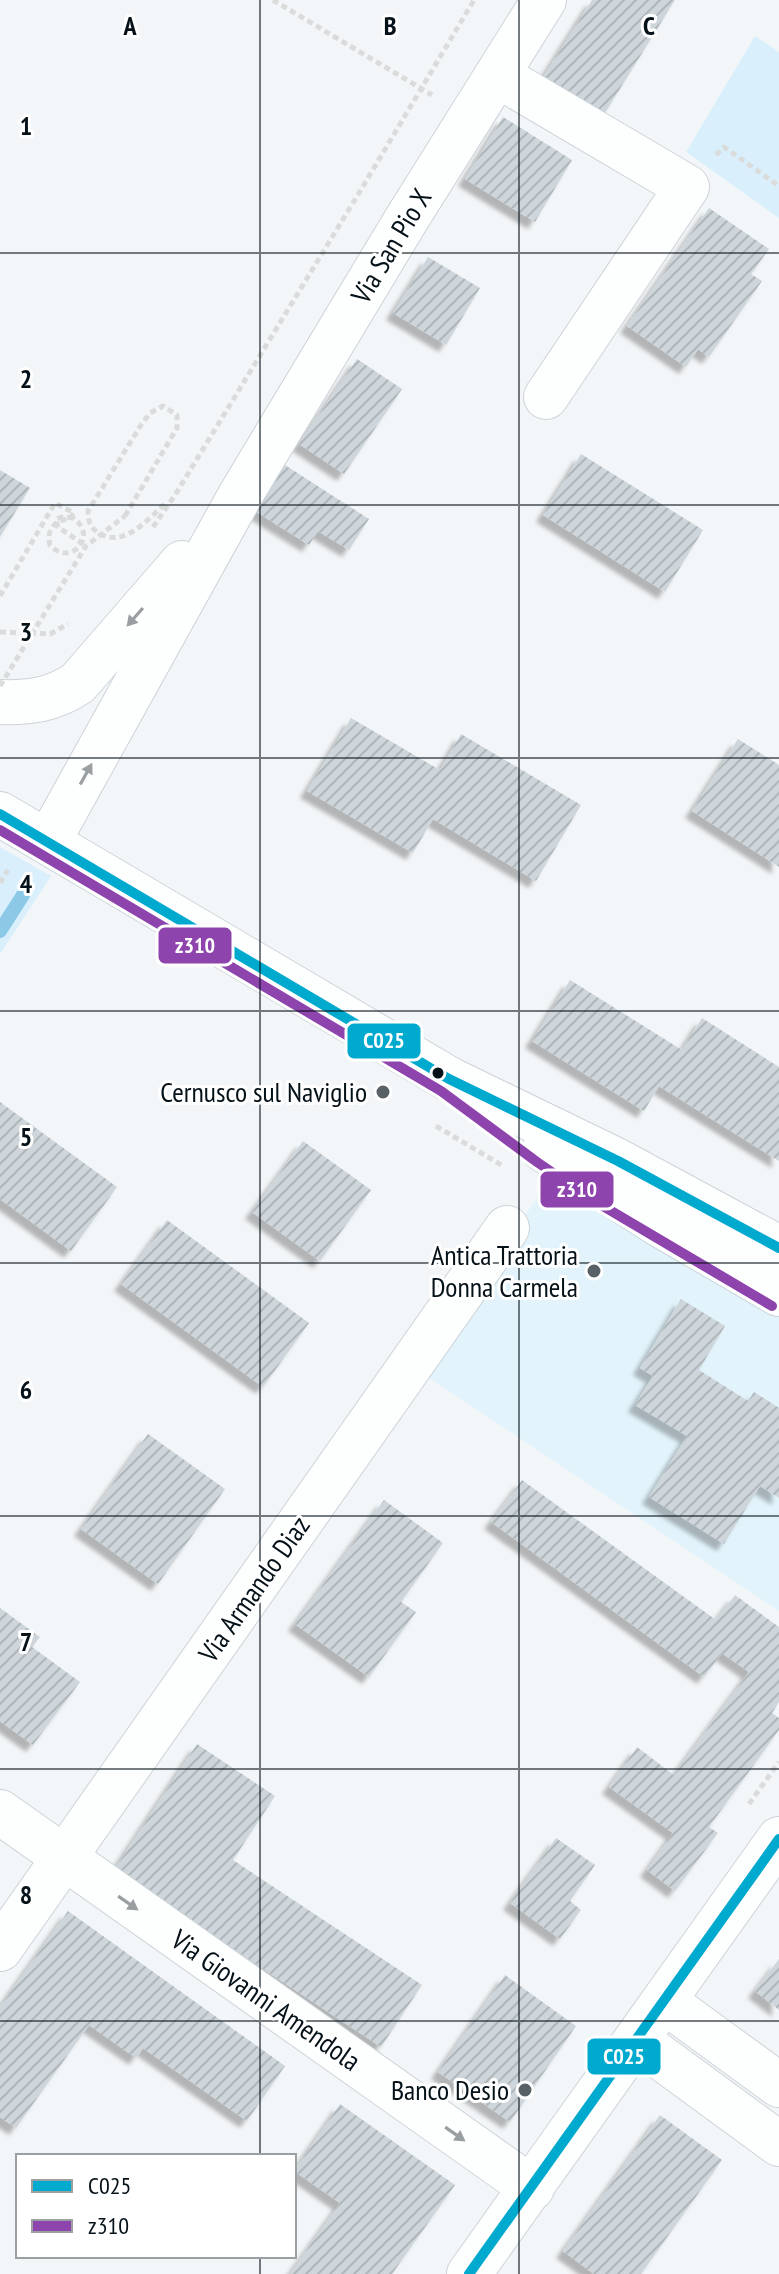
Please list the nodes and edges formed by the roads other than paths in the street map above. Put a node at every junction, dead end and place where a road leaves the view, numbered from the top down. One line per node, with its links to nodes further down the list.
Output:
1 (544, 0): 2 (street, Via San Pio X)
2 (497, 75): 3 (street); 4 (street, Via San Pio X)
3 (546, 397)
4 (241, 494): 5 (street, Via San Pio X, one-way to 5); 7 (street, Via San Pio X, one-way to 4)
5 (0, 702)
6 (0, 814): 7 (street)
7 (48, 842): 8 (street)
8 (449, 1079): 10 (street); 11 (street)
9 (507, 1228): 14 (street, Via Armando Diaz)
10 (779, 1248)
11 (779, 1294)
12 (0, 1812): 14 (street, Via Giovanni Amendola)
13 (779, 1839): 16 (street)
14 (65, 1858): 15 (street, Via Armando Diaz); 20 (street, Via Giovanni Amendola, one-way to 20)
15 (0, 1949)
16 (664, 2001): 17 (street); 18 (street)
17 (637, 2040): 19 (street); 20 (street)
18 (779, 2085)
19 (779, 2144)
20 (532, 2188): 21 (street)
21 (469, 2274)

